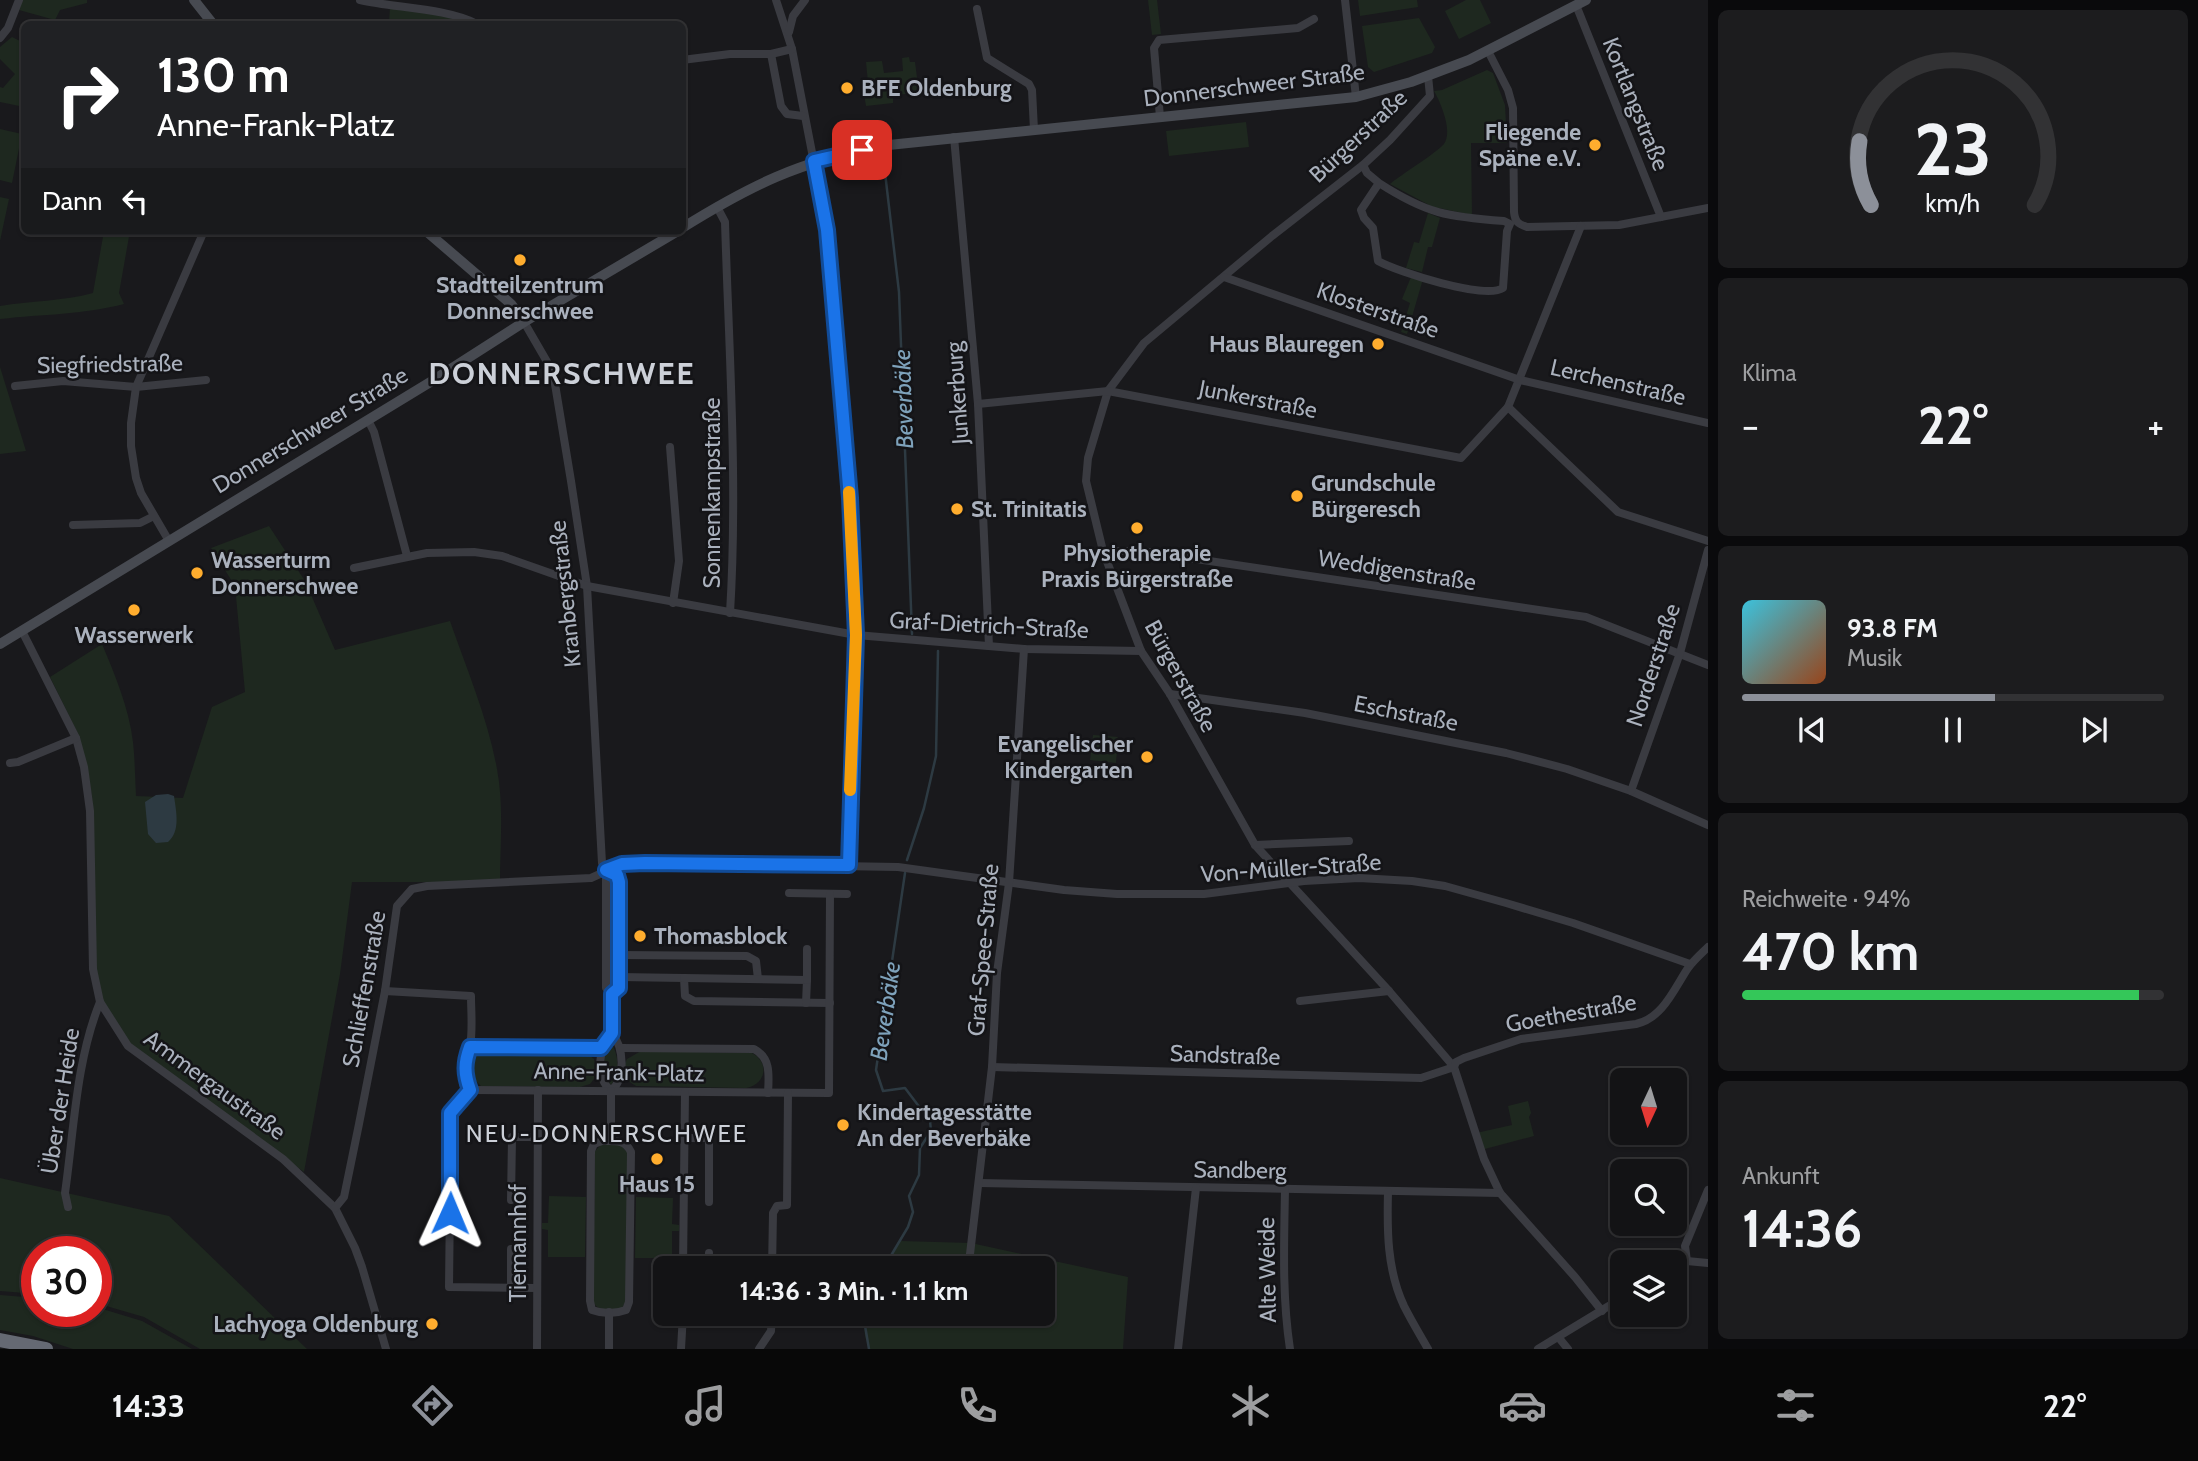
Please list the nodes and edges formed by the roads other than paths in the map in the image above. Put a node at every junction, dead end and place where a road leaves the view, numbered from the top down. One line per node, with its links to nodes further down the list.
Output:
1 (19, 0): 13 (street)
2 (360, 0): 11 (street)
3 (776, 0): 12 (street)
4 (805, 0): 12 (street)
5 (1345, 0): 19 (street)
6 (200, 2): 10 (main road)
7 (1581, 3): 15 (main road, Donnerschweer Straße); 29 (street, Kortlangstraße)
8 (977, 9): 22 (street)
9 (1314, 19): 21 (street)
10 (211, 21)
11 (470, 21)
12 (788, 35): 14 (street)
13 (0, 38)
14 (792, 49): 16 (street); 20 (street)
15 (1489, 51): 18 (main road, Donnerschweer Straße); 30 (street)
16 (771, 54): 17 (street); 20 (street)
17 (686, 60)
18 (1428, 76): 19 (main road, Donnerschweer Straße); 25 (street, Bürgerstraße)
19 (1356, 97): 21 (main road, Donnerschweer Straße)
20 (803, 116): 24 (street)
21 (1160, 117): 22 (main road, Donnerschweer Straße)
22 (1034, 130): 23 (main road, Donnerschweer Straße)
23 (954, 137): 24 (main road, Donnerschweer Straße); 43 (street, Junkerburg)
24 (814, 161): 27 (main road, Donnerschweer Straße); 60 (street)
25 (1363, 165): 26 (street); 36 (street, Bürgerstraße)
26 (1379, 183): 30 (street); 30 (street)
27 (717, 207): 31 (main road, Donnerschweer Straße); 58 (street, Sonnenkampstraße)
28 (1708, 208): 29 (street)
29 (1661, 217): 32 (street)
30 (1513, 223): 32 (street)
31 (686, 226)
32 (1580, 226): 39 (street)
33 (202, 235): 41 (street)
34 (431, 235): 37 (main road)
35 (670, 235): 37 (main road, Donnerschweer Straße)
36 (1224, 277): 39 (street, Klosterstraße); 42 (street, Bürgerstraße)
37 (524, 322): 45 (main road, Donnerschweer Straße); 56 (street, Kranbergstraße)
38 (206, 380): 41 (street, Siegfriedstraße)
39 (1520, 380): 44 (street); 46 (street, Lerchenstraße)
40 (15, 386): 41 (street, Siegfriedstraße)
41 (136, 387): 48 (street)
42 (1108, 391): 43 (street, Junkerstraße); 44 (street, Junkerstraße); 53 (street, Bürgerstraße)
43 (978, 404): 62 (street, Junkerburg)
44 (1508, 407): 51 (street)
45 (368, 420): 50 (main road, Donnerschweer Straße); 54 (street)
46 (1708, 423)
47 (670, 447): 57 (street)
48 (154, 516): 49 (street); 50 (street)
49 (73, 526)
50 (169, 541): 59 (main road, Donnerschweer Straße)
51 (1708, 541)
52 (1708, 550): 65 (street, Norderstraße)
53 (1103, 551): 64 (street, Bürgerstraße); 65 (street, Weddigenstraße)
54 (407, 556): 55 (street, Graf-Dietrich-Straße); 56 (street, Graf-Dietrich-Straße)
55 (354, 568)
56 (587, 586): 57 (street, Graf-Dietrich-Straße); 75 (street, Kranbergstraße)
57 (673, 603): 58 (street, Graf-Dietrich-Straße)
58 (730, 613): 60 (street, Graf-Dietrich-Straße)
59 (22, 631): 61 (main road, Donnerschweer Straße); 68 (street, Ammergaustraße)
60 (856, 635): 62 (street, Graf-Dietrich-Straße); 74 (street)
61 (0, 644)
62 (989, 646): 63 (street, Graf-Dietrich-Straße)
63 (1024, 649): 64 (street, Graf-Dietrich-Straße); 76 (street, Graf-Spee-Straße)
64 (1141, 651): 67 (street, Bürgerstraße)
65 (1680, 653): 66 (street, Weddigenstraße); 70 (street, Norderstraße)
66 (1708, 665)
67 (1170, 694): 70 (street, Eschstraße); 73 (street, Bürgerstraße)
68 (76, 737): 69 (street); 93 (street, Ammergaustraße)
69 (10, 763)
70 (1631, 791): 71 (street, Eschstraße)
71 (1708, 825)
72 (1349, 841): 73 (street)
73 (1255, 845): 77 (street, Bürgerstraße)
74 (849, 865): 75 (street, Schlieffenstraße); 76 (street, Von-Müller-Straße)
75 (606, 870): 83 (street, Kranbergstraße); 89 (street, Schlieffenstraße); 91 (street, Kranbergstraße)
76 (1009, 883): 77 (street, Von-Müller-Straße); 100 (street, Graf-Spee-Straße)
77 (1289, 884): 84 (street, Von-Müller-Straße); 90 (street, Bürgerstraße)
78 (789, 894): 79 (street)
79 (830, 894): 80 (street); 95 (street)
80 (847, 894)
81 (1708, 947): 84 (street, Goethestraße)
82 (807, 949): 88 (street)
83 (619, 955): 85 (street, Kranbergstraße); 87 (street)
84 (1690, 964): 101 (street, Goethestraße)
85 (619, 977): 86 (street); 91 (street, Kranbergstraße)
86 (684, 978): 87 (street); 94 (street)
87 (758, 979): 88 (street)
88 (807, 980): 94 (street)
89 (385, 991): 97 (street); 120 (street, Schlieffenstraße)
90 (1389, 991): 92 (street); 101 (street, Bürgerstraße)
91 (612, 994): 96 (street, Kranbergstraße)
92 (1300, 1001)
93 (100, 1002): 119 (street, Über der Heide); 120 (street, Ammergaustraße)
94 (806, 1003): 95 (street)
95 (830, 1003): 107 (street, Anne-Frank-Platz)
96 (612, 1033): 98 (street); 99 (street)
97 (470, 1047): 98 (street, Anne-Frank-Platz); 102 (street)
98 (601, 1048): 104 (street)
99 (621, 1048): 104 (street); 106 (street, Anne-Frank-Platz)
100 (992, 1067): 101 (street, Sandstraße); 111 (street, Graf-Spee-Straße)
101 (1454, 1067): 116 (street, Bürgerstraße)
102 (470, 1090): 103 (street, Anne-Frank-Platz); 130 (street)
103 (538, 1090): 104 (street, Anne-Frank-Platz); 108 (street, Tiemannhof)
104 (611, 1091): 105 (street, Anne-Frank-Platz); 110 (street)
105 (685, 1092): 106 (street, Anne-Frank-Platz); 109 (street)
106 (768, 1093): 107 (street, Anne-Frank-Platz)
107 (788, 1093): 127 (street)
108 (538, 1137): 117 (street, Tiemannhof); 131 (street, Tiemannhof)
109 (684, 1138): 118 (street); 125 (street)
110 (611, 1141): 134 (street); 134 (street)
111 (980, 1183): 112 (street, Sandberg); 124 (street, Graf-Spee-Straße)
112 (1196, 1188): 113 (street, Sandberg); 145 (street)
113 (1285, 1190): 115 (street, Sandberg); 146 (street, Alte Weide)
114 (1708, 1190): 122 (street)
115 (1388, 1192): 116 (street, Sandberg); 147 (street)
116 (1500, 1193): 133 (street, Bürgerstraße)
117 (512, 1200)
118 (709, 1202)
119 (68, 1207)
120 (335, 1208): 140 (street, Ammergaustraße)
121 (511, 1249): 130 (street, Tiemannhof)
122 (1685, 1250)
123 (709, 1253): 126 (street)
124 (970, 1254)
125 (683, 1256)
126 (709, 1256)
127 (772, 1256)
128 (1687, 1261): 129 (street)
129 (1708, 1263)
130 (511, 1288): 131 (street)
131 (537, 1288): 141 (street, Tiemannhof)
132 (1610, 1306): 133 (street)
133 (1602, 1311): 137 (street)
134 (609, 1312): 142 (street)
135 (682, 1326): 143 (street)
136 (771, 1326): 144 (street)
137 (1559, 1338): 148 (street); 149 (street)
138 (0, 1340): 139 (highway)
139 (46, 1349)
140 (386, 1349)
141 (537, 1349)
142 (609, 1349)
143 (681, 1349)
144 (759, 1349)
145 (1178, 1349)
146 (1290, 1349)
147 (1428, 1349)
148 (1538, 1349)
149 (1568, 1349)

